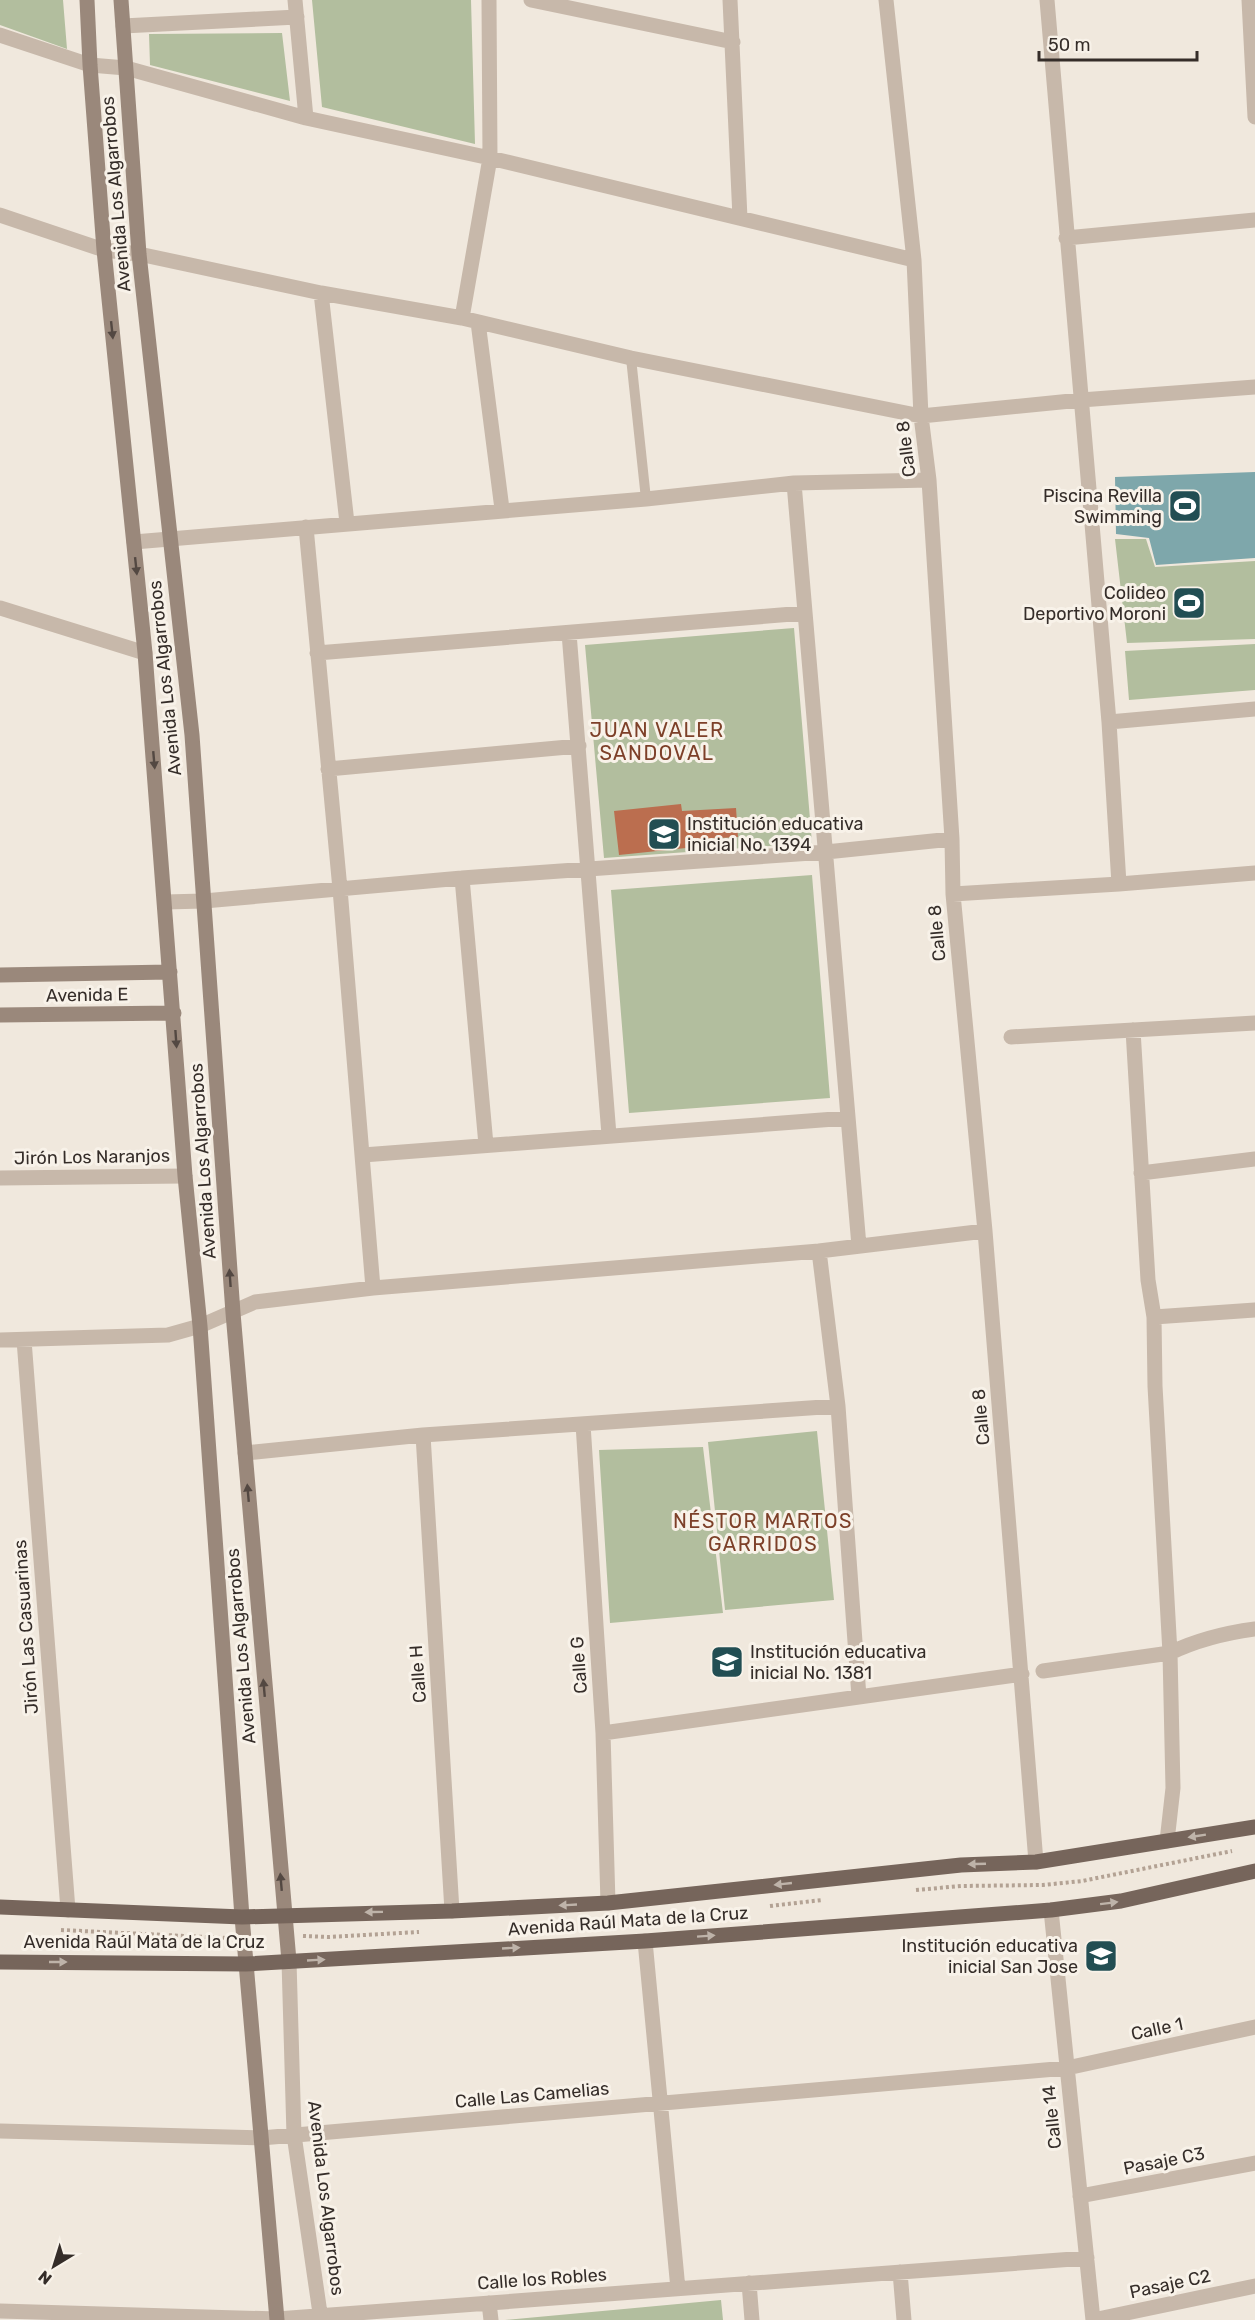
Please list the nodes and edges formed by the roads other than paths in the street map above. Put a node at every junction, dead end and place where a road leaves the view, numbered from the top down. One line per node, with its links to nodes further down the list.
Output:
1 (87, 0): 14 (street, Avenida Los Algarrobos)
2 (121, 0): 11 (street, Avenida Los Algarrobos)
3 (295, 0): 10 (street)
4 (489, 0): 18 (street)
5 (531, 0): 13 (street)
6 (730, 0): 13 (street)
7 (886, 0): 25 (street, Calle 8)
8 (1047, 0): 22 (street)
9 (1249, 0): 16 (street)
10 (297, 17): 11 (street); 17 (street)
11 (123, 26): 15 (street, Avenida Los Algarrobos)
12 (0, 35): 14 (street)
13 (733, 42): 20 (street)
14 (90, 65): 15 (street); 23 (street, Avenida Los Algarrobos)
15 (126, 68): 17 (street); 24 (street, Avenida Los Algarrobos)
16 (1255, 117)
17 (306, 118): 18 (street)
18 (490, 158): 20 (street); 27 (street)
19 (0, 215): 23 (street)
20 (740, 218): 25 (street)
21 (1255, 220): 22 (street)
22 (1066, 238): 31 (street)
23 (104, 250): 24 (street); 40 (street, Avenida Los Algarrobos, one-way to 40)
24 (139, 254): 26 (street); 39 (street, Avenida Los Algarrobos)
25 (914, 260): 32 (street, Calle 8)
26 (321, 293): 27 (street); 37 (street)
27 (462, 318): 28 (street)
28 (478, 322): 29 (street); 36 (street)
29 (631, 358): 32 (street); 35 (lane)
30 (1255, 387): 31 (street)
31 (1081, 400): 32 (street); 47 (street)
32 (921, 416): 33 (street, Calle 8)
33 (929, 480): 34 (street); 50 (street, Calle 8)
34 (794, 483): 35 (street); 42 (street)
35 (646, 499): 36 (street)
36 (502, 509): 37 (street)
37 (347, 523): 38 (street)
38 (306, 527): 39 (street); 45 (street)
39 (171, 539): 40 (street); 58 (street, Avenida Los Algarrobos)
40 (134, 542): 44 (street, Avenida Los Algarrobos, one-way to 44)
41 (0, 608): 44 (street)
42 (805, 613): 43 (street); 51 (street)
43 (569, 633): 45 (street); 48 (street)
44 (145, 653): 59 (street, Avenida Los Algarrobos, one-way to 59)
45 (317, 653): 49 (street)
46 (1255, 709): 47 (street)
47 (1109, 722): 55 (street)
48 (579, 746): 49 (street); 52 (street)
49 (328, 769): 56 (street)
50 (952, 839): 51 (street); 57 (street, Calle 8)
51 (825, 852): 52 (street); 67 (street)
52 (589, 870): 54 (street); 68 (street)
53 (1255, 873): 55 (street)
54 (462, 878): 56 (street); 69 (street)
55 (1119, 884): 57 (street)
56 (340, 889): 58 (street); 70 (street)
57 (953, 894): 75 (street, Calle 8)
58 (204, 901): 59 (street); 80 (street, Avenida Los Algarrobos, one-way to 58)
59 (165, 902): 60 (street, Avenida Los Algarrobos)
60 (171, 972): 61 (street, Avenida E); 62 (street, Avenida Los Algarrobos)
61 (0, 975)
62 (174, 1012): 63 (street, Avenida E); 73 (street, Avenida Los Algarrobos, one-way to 73)
63 (0, 1016)
64 (1255, 1023): 65 (street)
65 (1132, 1030): 66 (street); 72 (street)
66 (1011, 1037)
67 (848, 1118): 68 (street); 76 (street)
68 (609, 1135): 69 (street)
69 (486, 1145): 70 (street)
70 (363, 1155): 78 (street)
71 (1255, 1159): 72 (street)
72 (1142, 1173): 81 (street)
73 (185, 1176): 74 (street, Jirón Los Naranjos); 82 (street, Avenida Los Algarrobos)
74 (0, 1178)
75 (985, 1231): 76 (street); 92 (street, Calle 8)
76 (859, 1246): 77 (street)
77 (819, 1251): 78 (street); 85 (street)
78 (373, 1288): 80 (street)
79 (1255, 1310): 81 (street)
80 (233, 1313): 82 (street); 88 (street, Avenida Los Algarrobos)
81 (1154, 1317): 90 (street)
82 (200, 1326): 84 (street); 105 (street, Avenida Los Algarrobos)
83 (0, 1340): 84 (street)
84 (24, 1340): 101 (street, Jirón Las Casuarinas)
85 (838, 1406): 86 (street); 93 (street)
86 (582, 1424): 87 (street); 94 (street, Calle G)
87 (423, 1435): 88 (street); 103 (street, Calle H)
88 (245, 1453): 104 (street, Avenida Los Algarrobos, one-way to 88)
89 (1255, 1629): 90 (street)
90 (1170, 1653): 91 (street); 96 (street)
91 (1043, 1671)
92 (1022, 1674): 93 (street); 97 (street, Calle 8)
93 (858, 1698): 94 (street)
94 (603, 1734): 99 (street, Calle G)
95 (1255, 1827): 96 (main road, Avenida Raúl Mata de la Cruz, one-way to 96)
96 (1167, 1841): 97 (main road, Avenida Raúl Mata de la Cruz)
97 (1036, 1862): 99 (main road, Avenida Raúl Mata de la Cruz, one-way to 99)
98 (1255, 1871): 102 (main road, Avenida Raúl Mata de la Cruz, one-way to 98)
99 (608, 1904): 103 (main road, Avenida Raúl Mata de la Cruz, one-way to 103)
100 (0, 1906): 101 (main road, Avenida Raúl Mata de la Cruz)
101 (68, 1910): 105 (main road, Avenida Raúl Mata de la Cruz)
102 (1051, 1910): 106 (main road, Avenida Raúl Mata de la Cruz, one-way to 102); 111 (street, Calle 14)
103 (452, 1911): 104 (main road, Avenida Raúl Mata de la Cruz, one-way to 104)
104 (283, 1914): 105 (main road, Avenida Raúl Mata de la Cruz); 107 (street, Avenida Los Algarrobos)
105 (242, 1917): 109 (street, Avenida Los Algarrobos)
106 (645, 1941): 107 (main road, Avenida Raúl Mata de la Cruz, one-way to 106); 112 (street)
107 (289, 1961): 109 (main road, Avenida Raúl Mata de la Cruz); 114 (street, Avenida Los Algarrobos)
108 (0, 1962): 109 (main road, Avenida Raúl Mata de la Cruz, one-way to 109)
109 (246, 1964): 115 (street, Avenida Los Algarrobos)
110 (1255, 2027): 111 (street, Calle 1)
111 (1067, 2068): 112 (street, Calle Las Camelias); 117 (street, Calle 14)
112 (661, 2103): 114 (street, Calle Las Camelias); 122 (street)
113 (0, 2131): 115 (street, Calle Las Camelias)
114 (294, 2135): 115 (street, Calle Las Camelias); 125 (street, Avenida Los Algarrobos)
115 (261, 2138): 126 (street, Avenida Los Algarrobos)
116 (1255, 2163): 117 (street, Pasaje C3)
117 (1080, 2196): 118 (street, Calle 14)
118 (1087, 2258): 119 (street, Calle los Robles); 130 (street, Calle 14)
119 (900, 2272): 120 (street, Calle los Robles); 129 (street)
120 (749, 2283): 122 (street, Calle los Robles); 128 (street)
121 (1255, 2286): 130 (street, Pasaje C2)
122 (678, 2289): 123 (street, Calle los Robles)
123 (489, 2303): 125 (street, Calle los Robles); 127 (street)
124 (0, 2311): 126 (street, Calle los Robles)
125 (321, 2318): 126 (street, Calle los Robles)
126 (277, 2320)
127 (490, 2320)
128 (752, 2320)
129 (904, 2320)
130 (1093, 2320)

